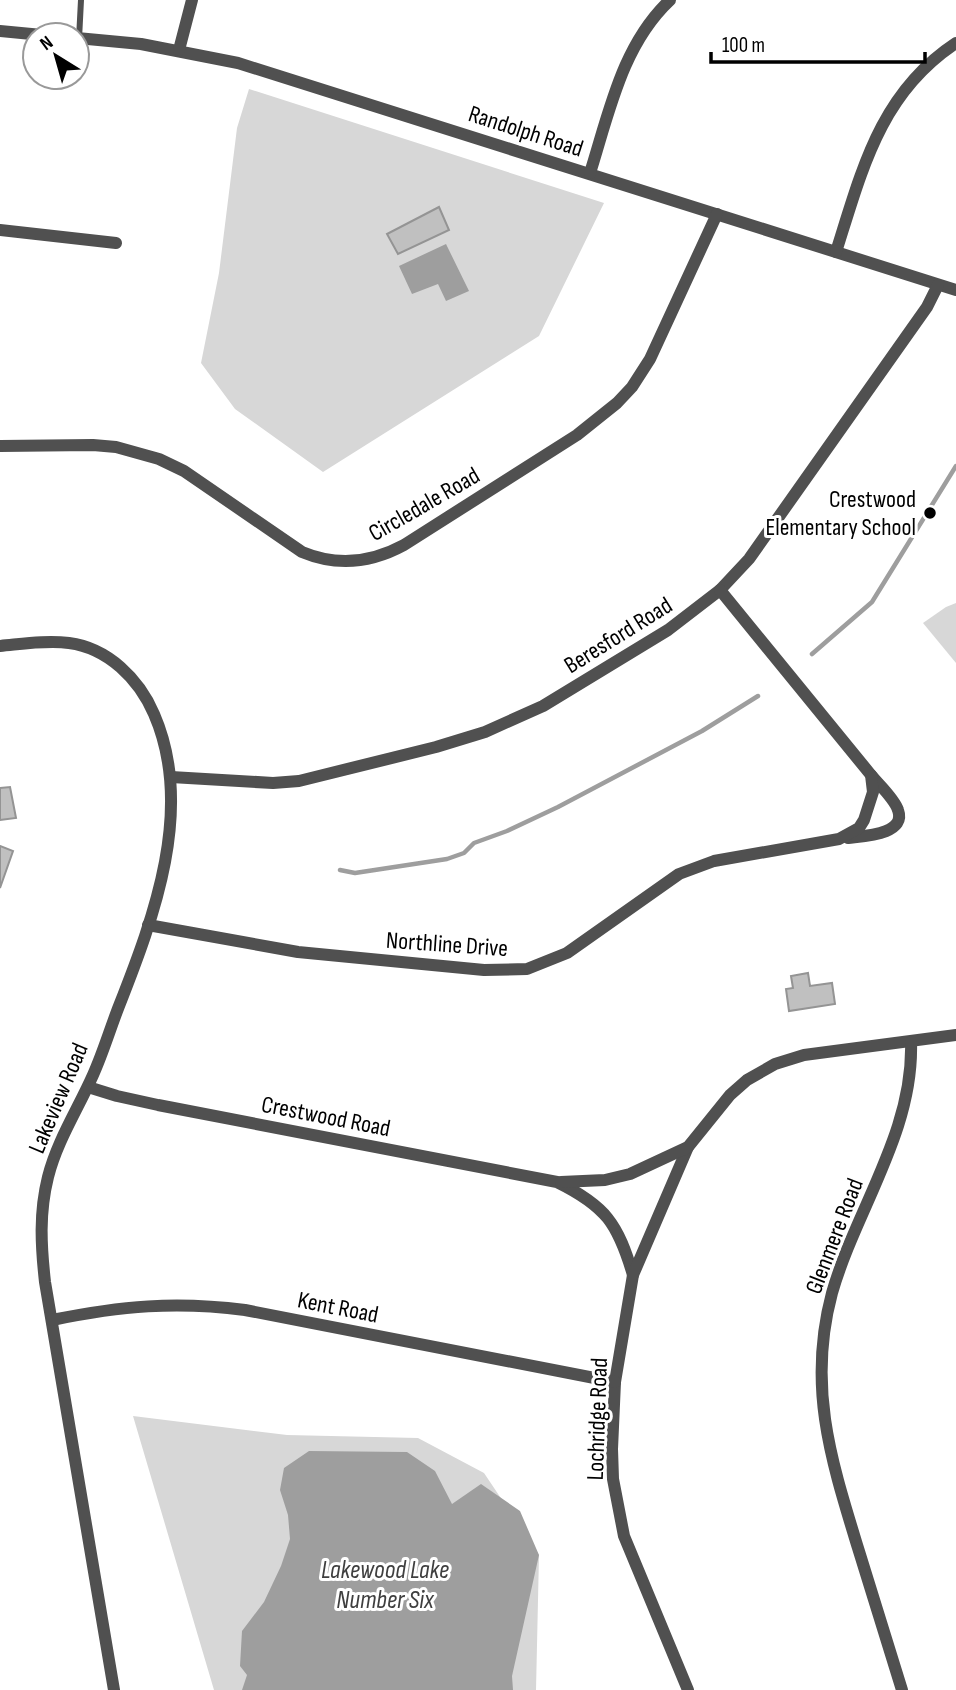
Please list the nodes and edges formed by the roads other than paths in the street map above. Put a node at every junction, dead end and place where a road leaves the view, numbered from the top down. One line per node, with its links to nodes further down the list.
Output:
1 (81, 0): 4 (lane)
2 (192, 0): 9 (street)
3 (670, 0): 10 (street)
4 (79, 21)
5 (0, 31): 6 (street)
6 (21, 33)
7 (91, 40): 9 (street, Randolph Road)
8 (956, 43): 14 (street)
9 (179, 51): 10 (street, Randolph Road)
10 (590, 173): 11 (street, Randolph Road)
11 (717, 214): 14 (street, Randolph Road); 17 (street, Circledale Road)
12 (0, 230): 13 (street)
13 (116, 243)
14 (836, 252): 15 (street, Randolph Road)
15 (938, 285): 16 (street, Randolph Road); 18 (street, Beresford Road)
16 (956, 290)
17 (0, 446)
18 (720, 590): 20 (street, Northline Drive); 21 (street, Beresford Road)
19 (0, 646): 21 (street, Lakeview Road)
20 (871, 775): 22 (street, Northline Drive); 22 (street, Northline Drive)
21 (171, 777): 23 (street, Lakeview Road)
22 (839, 839): 23 (street, Northline Drive)
23 (148, 925): 26 (street, Lakeview Road)
24 (956, 1035): 25 (street, Crestwood Road)
25 (911, 1042): 27 (street, Crestwood Road); 34 (street, Glenmere Road)
26 (88, 1087): 28 (street, Crestwood Road); 30 (street, Lakeview Road)
27 (688, 1147): 28 (street, Crestwood Road); 29 (street, Lochridge Road)
28 (557, 1182): 29 (street, Crestwood Road)
29 (633, 1275): 31 (street, Lochridge Road)
30 (52, 1320): 31 (street, Kent Road); 32 (street, Lakeview Road)
31 (615, 1382): 33 (street, Lochridge Road)
32 (114, 1690)
33 (688, 1690)
34 (902, 1690)

